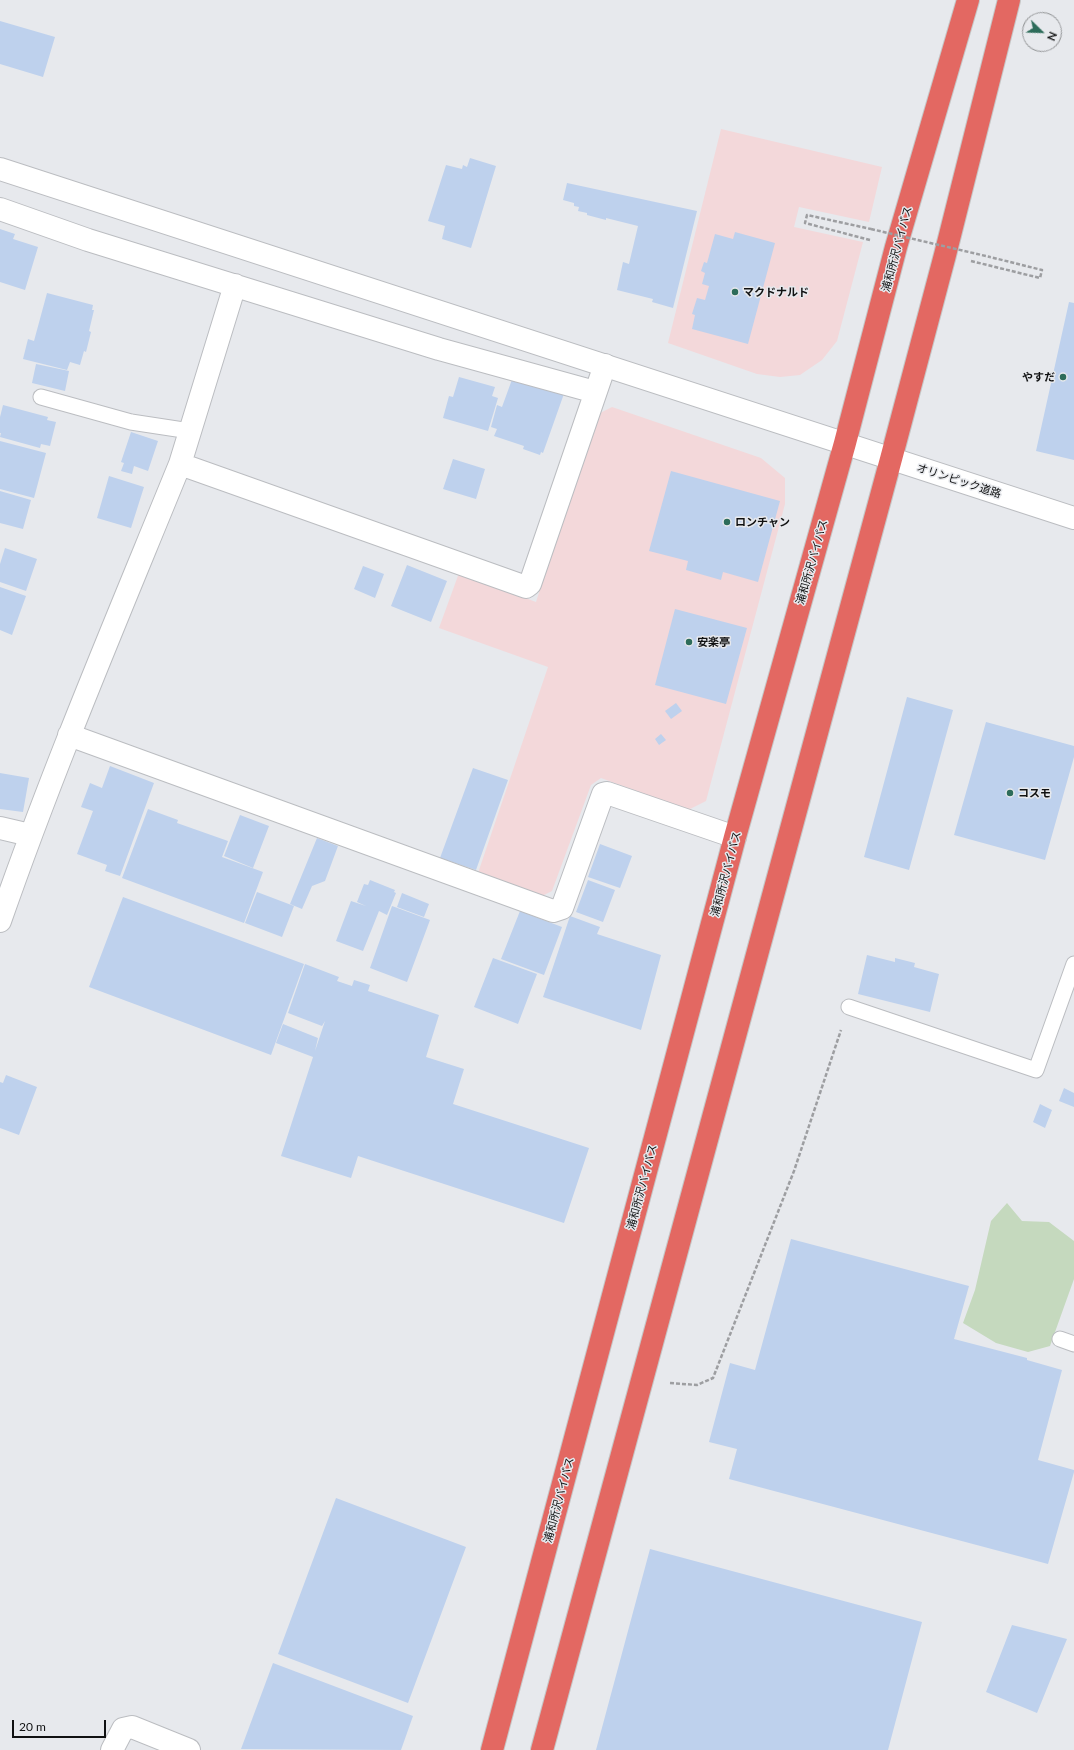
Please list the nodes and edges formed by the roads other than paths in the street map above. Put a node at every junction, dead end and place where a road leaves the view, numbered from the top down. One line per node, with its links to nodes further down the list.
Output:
1 (968, 0): 10 (highway, 浦和所沢バイパス)
2 (1009, 0): 11 (highway)
3 (0, 169): 6 (street, オリンピック道路)
4 (0, 210): 5 (street)
5 (235, 285): 7 (street); 9 (street)
6 (605, 365): 7 (street); 10 (street, オリンピック道路)
7 (596, 392): 12 (street)
8 (41, 397): 9 (lane)
9 (190, 431): 12 (street)
10 (845, 443): 11 (street, オリンピック道路); 17 (highway, 浦和所沢バイパス)
11 (891, 459): 13 (street, オリンピック道路); 24 (highway)
12 (180, 464): 14 (street)
13 (1074, 518)
14 (69, 735): 16 (street); 17 (street)
15 (0, 828): 16 (street)
16 (30, 835): 18 (street)
17 (735, 837): 23 (highway, 浦和所沢バイパス)
18 (0, 921)
19 (1074, 964): 20 (lane)
20 (849, 1007)
21 (112, 1750): 22 (street)
22 (189, 1750)
23 (492, 1750)
24 (542, 1750)

